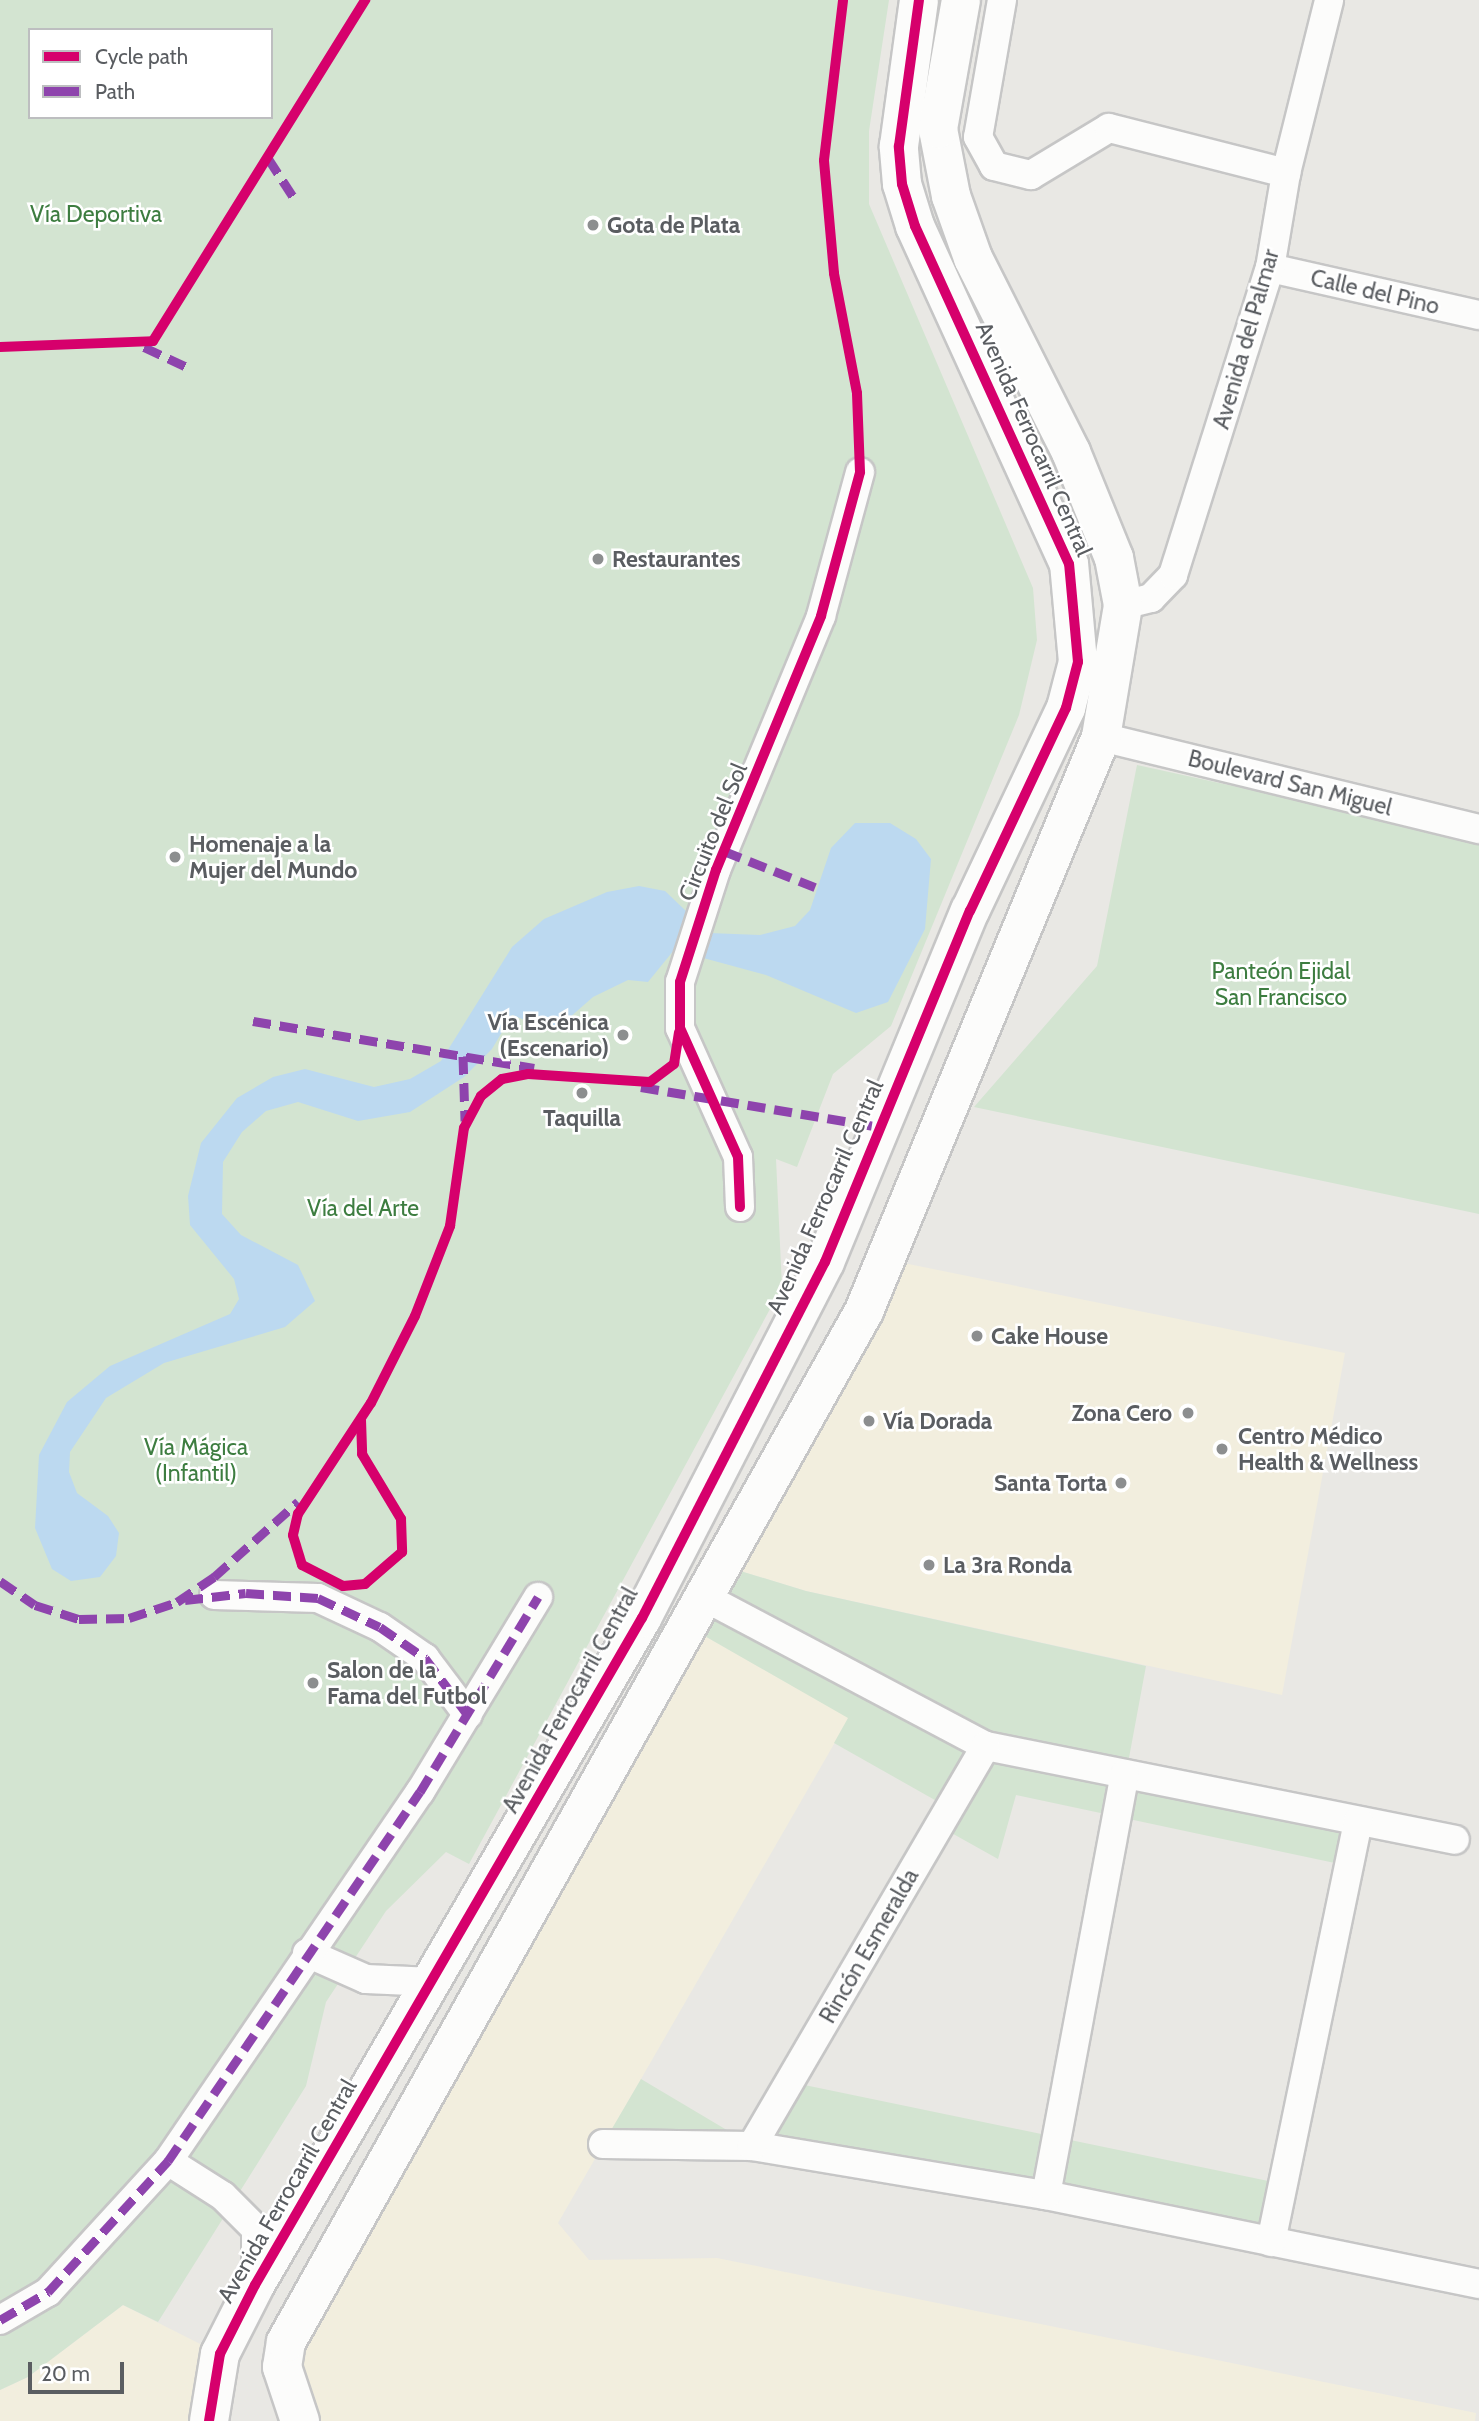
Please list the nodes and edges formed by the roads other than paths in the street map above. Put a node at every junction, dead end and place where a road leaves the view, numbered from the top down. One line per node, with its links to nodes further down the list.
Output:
1 (919, 0): 9 (street, Avenida Ferrocarril Central)
2 (961, 0): 8 (street, Avenida Ferrocarril Central)
3 (1002, 0): 5 (street)
4 (1329, 0): 5 (street, Avenida del Palmar)
5 (1286, 173): 6 (street, Avenida del Palmar)
6 (1270, 268): 7 (street, Calle del Pino); 11 (street, Avenida del Palmar)
7 (1479, 315)
8 (1049, 407): 9 (street); 11 (street, Avenida Ferrocarril Central)
9 (1007, 427): 24 (street, Avenida Ferrocarril Central)
10 (860, 472): 14 (street, Circuito del Sol)
11 (1123, 605): 12 (street, Avenida Ferrocarril Central)
12 (1101, 737): 13 (street, Boulevard San Miguel); 17 (street, Avenida Ferrocarril Central)
13 (1479, 829)
14 (740, 1207)
15 (214, 1595): 18 (street)
16 (538, 1597): 18 (street)
17 (705, 1598): 19 (street); 34 (street, Avenida Ferrocarril Central)
18 (468, 1715): 23 (street)
19 (986, 1745): 20 (street); 26 (street, Rincón Esmeralda)
20 (1125, 1774): 21 (street); 28 (street)
21 (1358, 1821): 22 (street); 29 (street)
22 (1455, 1840)
23 (307, 1953): 24 (street); 27 (street)
24 (433, 1982): 31 (street, Avenida Ferrocarril Central)
25 (603, 2144): 26 (street)
26 (752, 2146): 28 (street)
27 (168, 2161): 31 (street); 32 (street)
28 (1046, 2195): 29 (street)
29 (1271, 2242): 30 (street)
30 (1479, 2284)
31 (256, 2285): 33 (street, Avenida Ferrocarril Central)
32 (0, 2320)
33 (209, 2421)
34 (300, 2421)

